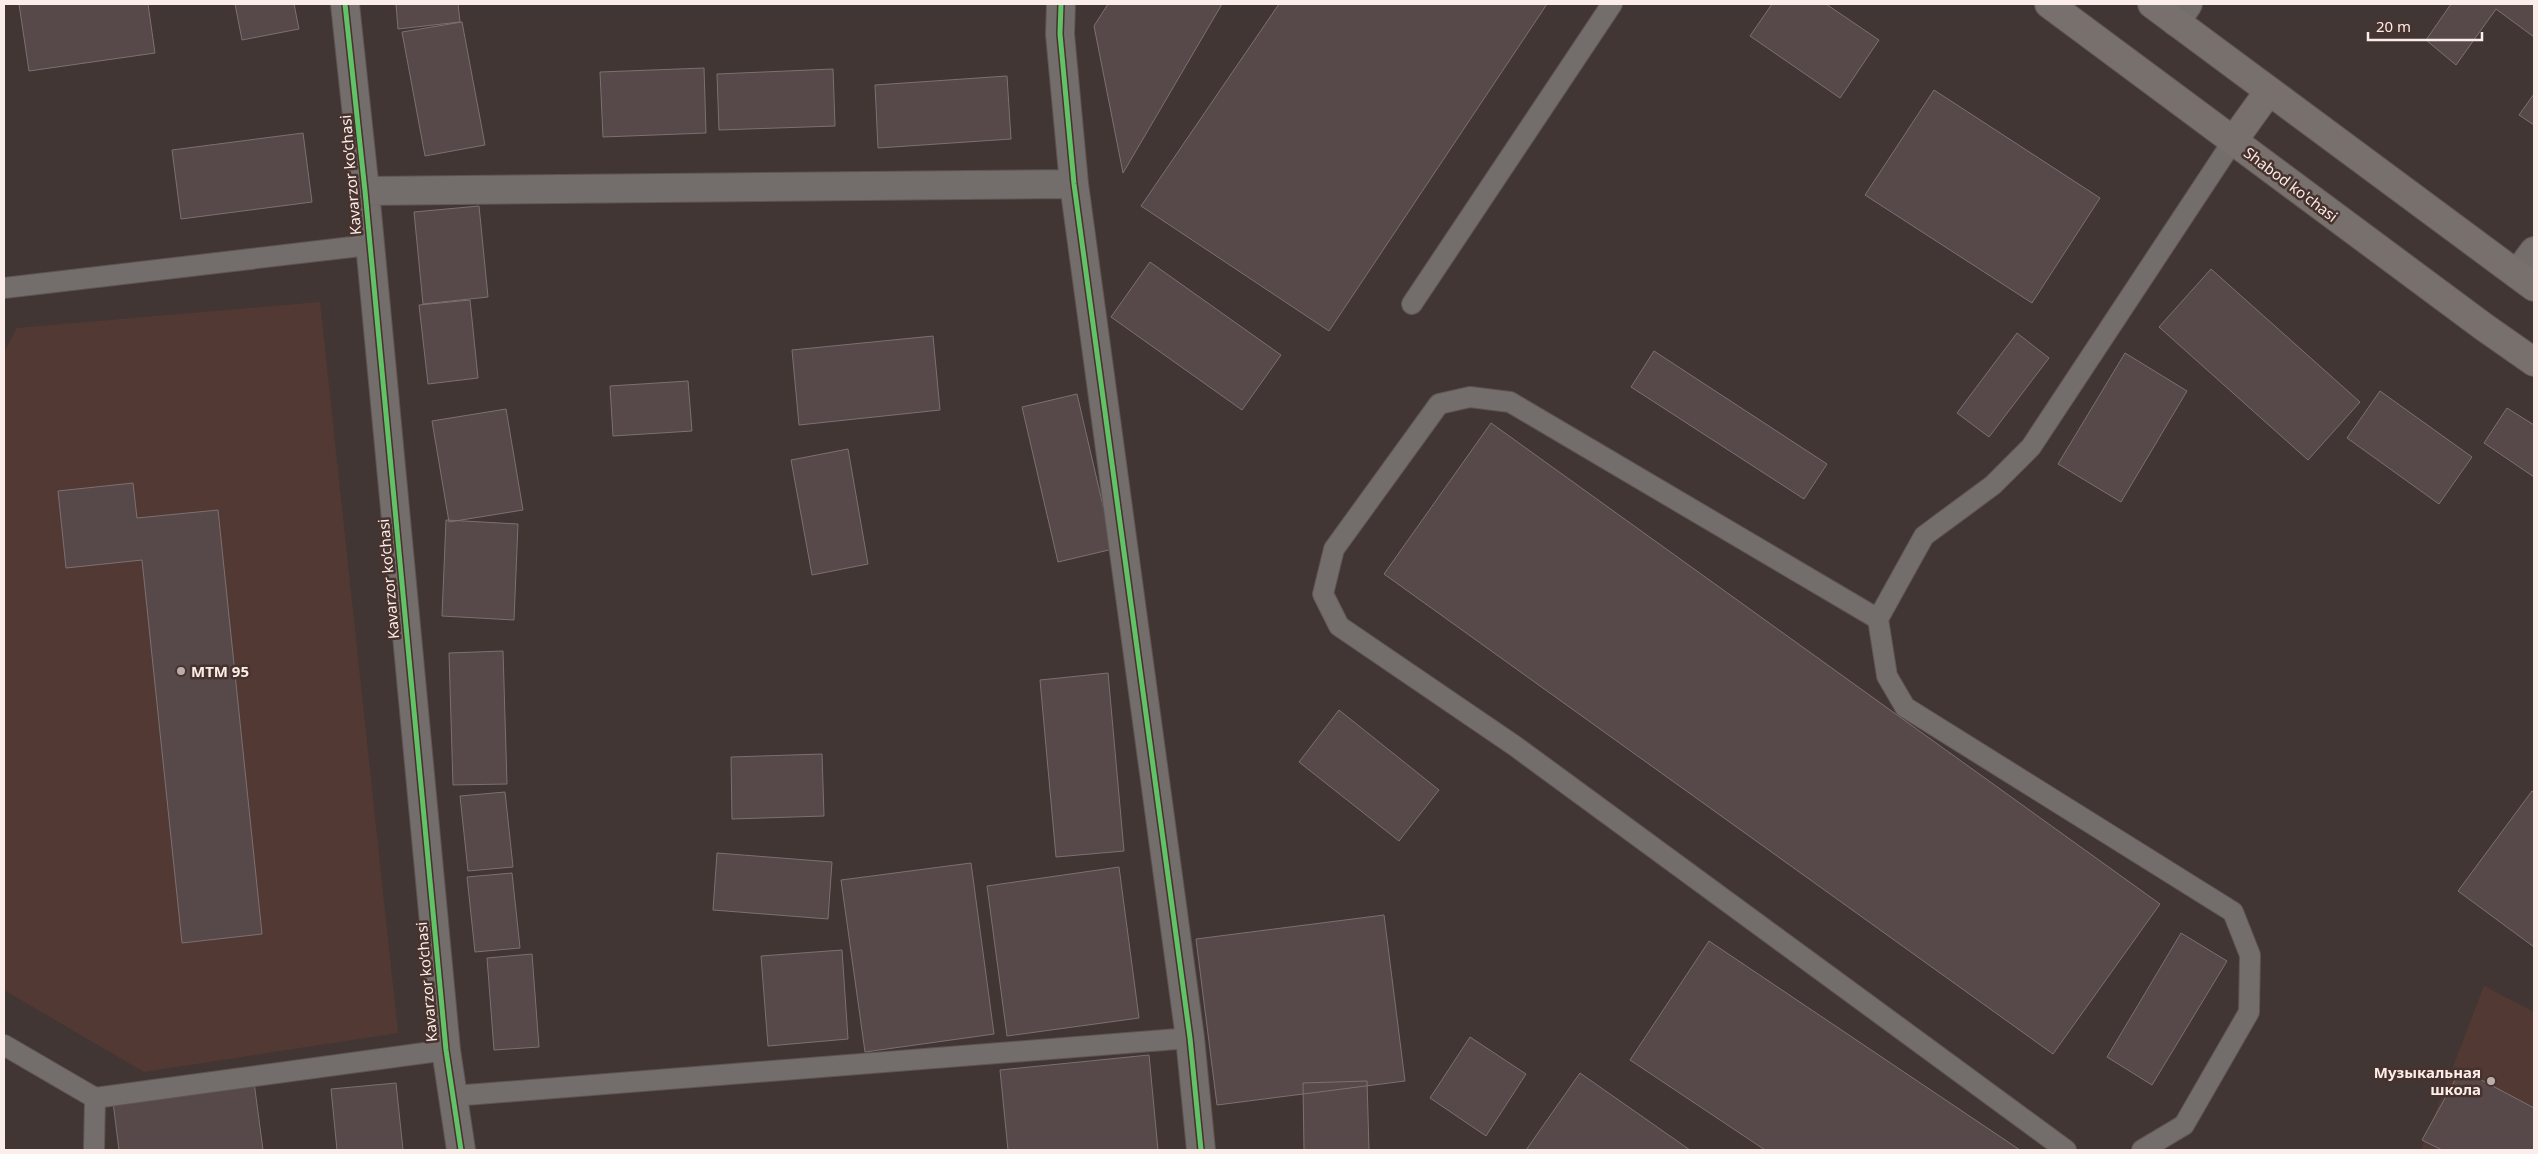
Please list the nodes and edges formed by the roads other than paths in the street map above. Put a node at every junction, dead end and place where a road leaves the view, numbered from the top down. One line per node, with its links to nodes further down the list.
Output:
1 (345, 4): 10 (street, Kavarzor ko’chasi)
2 (1062, 4): 9 (street)
3 (1612, 4): 15 (lane)
4 (2049, 4): 8 (main road, Shabod ko'chasi)
5 (2152, 4): 6 (main road)
6 (2182, 13): 7 (main road)
7 (2269, 91): 8 (main road); 13 (main road)
8 (2233, 141): 16 (main road, Shabod ko'chasi); 17 (lane)
9 (1074, 184): 10 (street); 18 (street)
10 (365, 191): 11 (street, Kavarzor ko’chasi)
11 (369, 245): 14 (lane); 20 (street, Kavarzor ko’chasi)
12 (2534, 251): 13 (street)
13 (2526, 280)
14 (4, 288)
15 (1412, 304)
16 (2534, 362)
17 (1878, 618): 26 (lane); 27 (lane)
18 (1190, 1038): 21 (lane); 25 (street)
19 (4, 1045): 22 (lane)
20 (446, 1050): 21 (street, Kavarzor ko’chasi); 22 (lane)
21 (453, 1096): 24 (street, Kavarzor ko’chasi)
22 (95, 1098): 23 (lane)
23 (94, 1150)
24 (462, 1150)
25 (1201, 1150)
26 (2066, 1150)
27 (2142, 1150)

